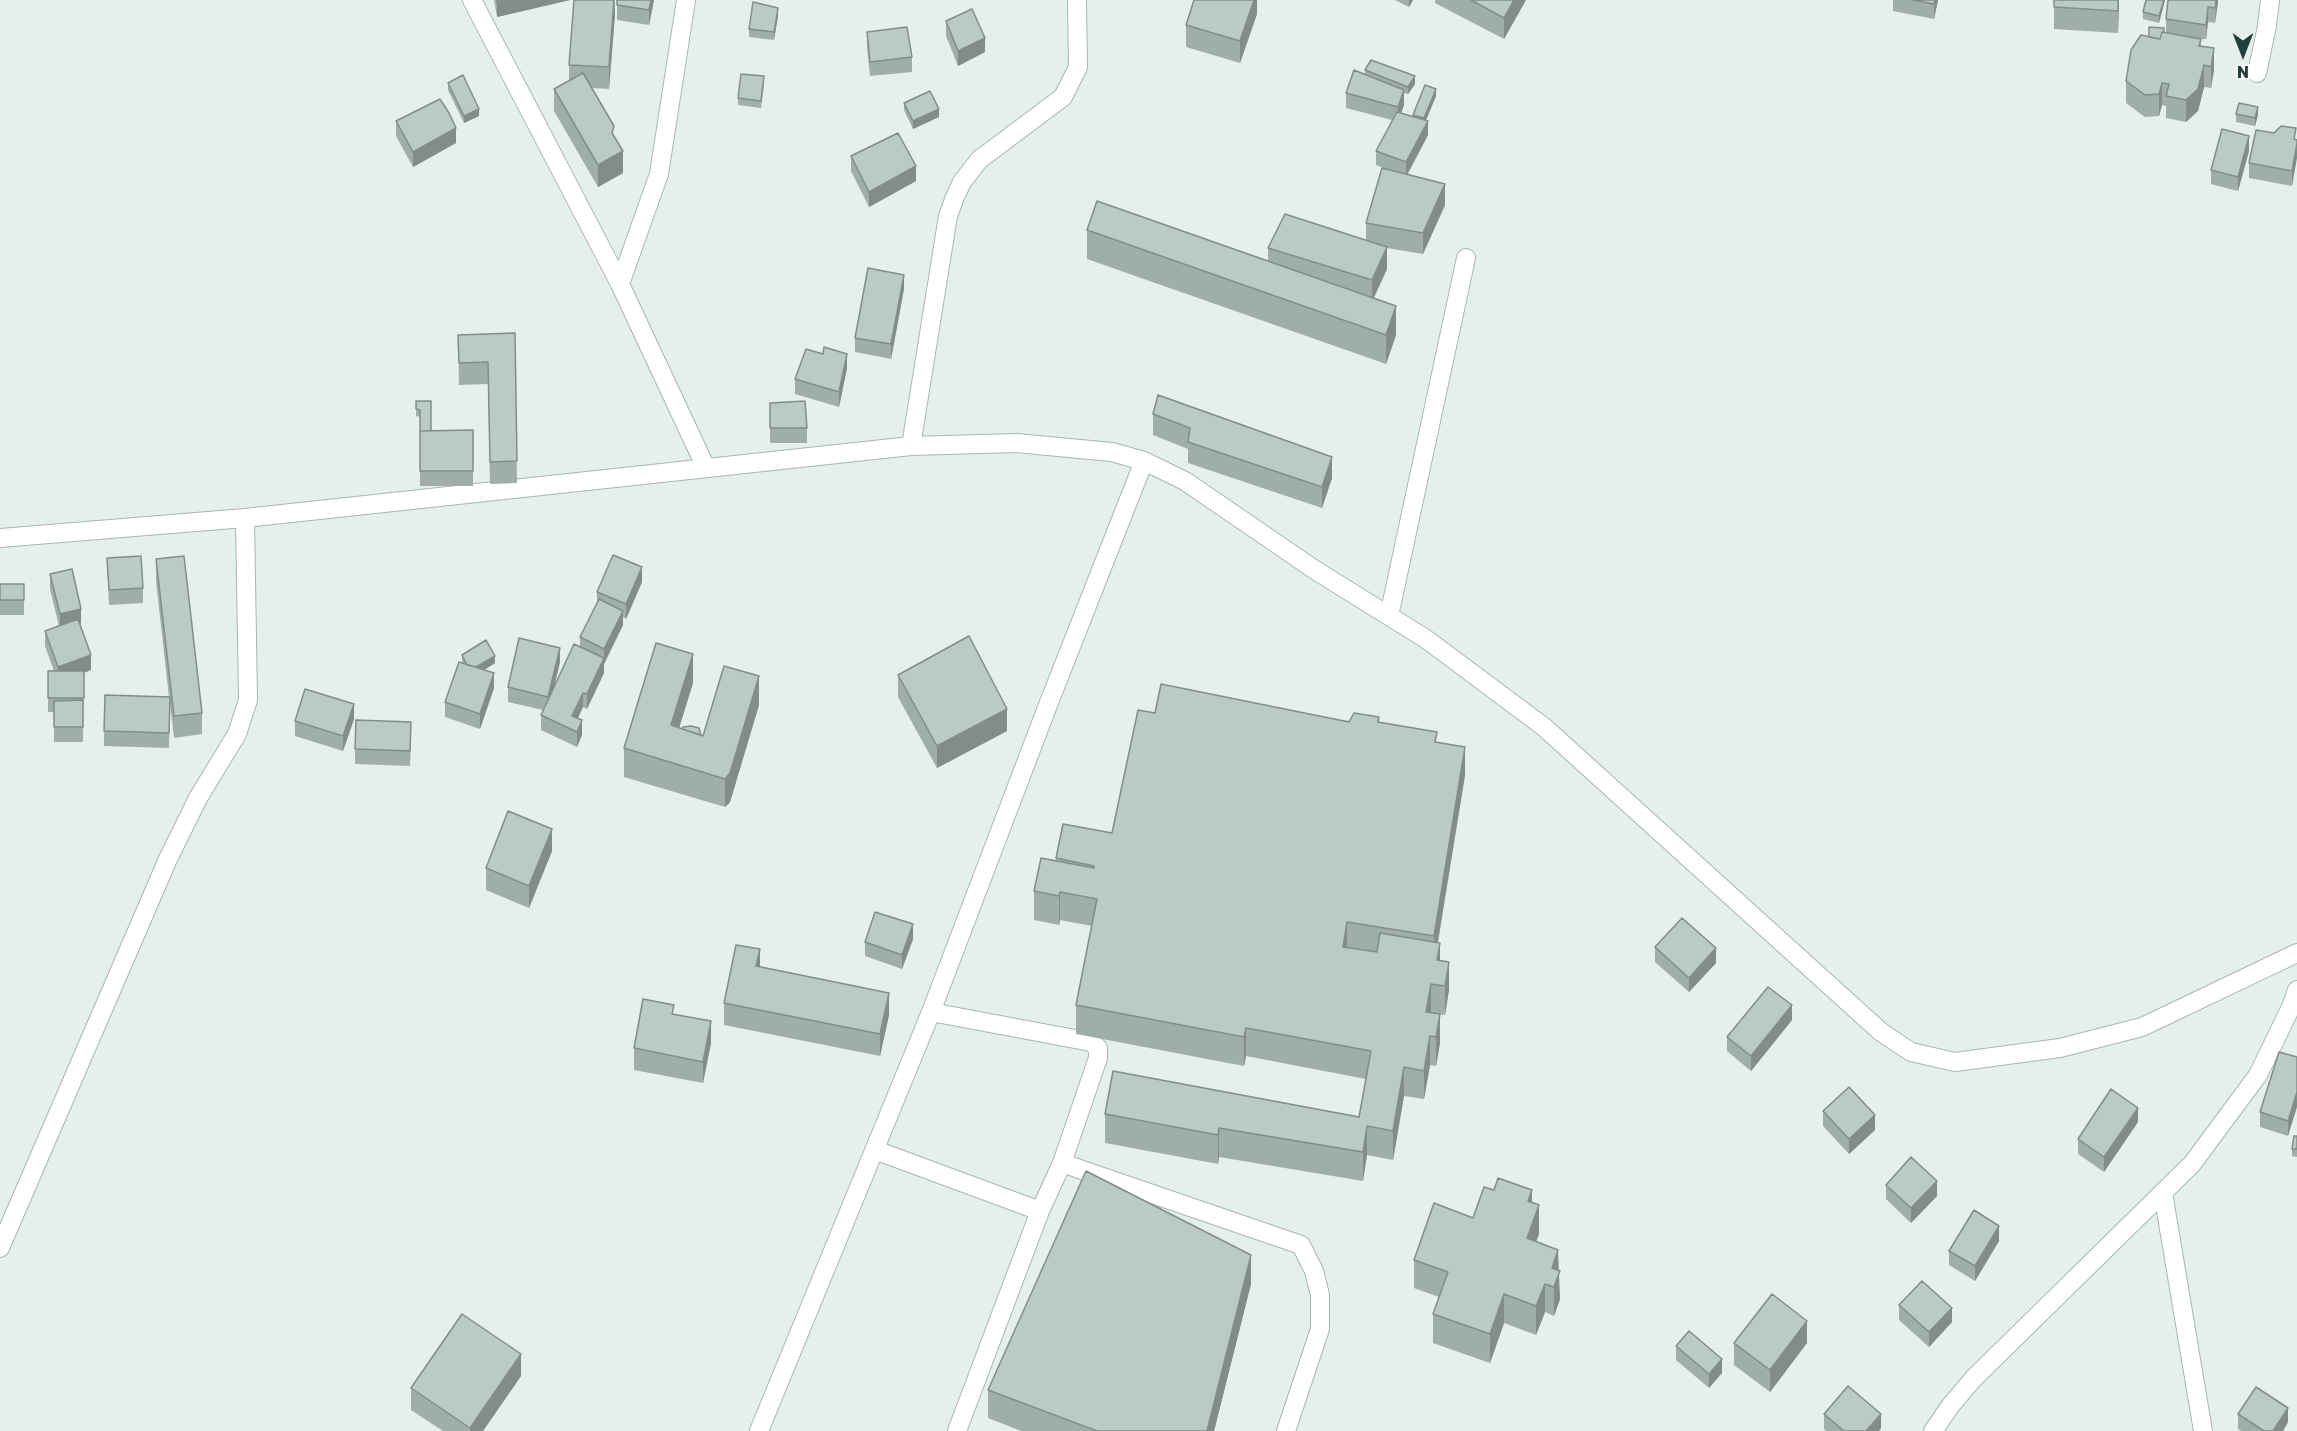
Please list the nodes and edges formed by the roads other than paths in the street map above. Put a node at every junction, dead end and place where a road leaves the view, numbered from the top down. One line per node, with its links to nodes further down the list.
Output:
1 (472, 0): 7 (street)
2 (686, 0): 7 (street)
3 (1077, 0): 8 (street)
4 (2270, 0): 5 (street)
5 (2257, 74)
6 (1466, 258): 13 (street)
7 (620, 284): 10 (street)
8 (911, 446): 9 (street); 10 (street)
9 (1144, 461): 13 (street); 16 (street)
10 (706, 468): 11 (street)
11 (245, 518): 12 (street); 21 (street)
12 (0, 538)
13 (1389, 616): 14 (street)
14 (2297, 953)
15 (2297, 990): 19 (street)
16 (931, 1012): 17 (street); 18 (street)
17 (875, 1150): 20 (street); 22 (street)
18 (1062, 1163): 20 (street); 24 (street)
19 (2163, 1193): 25 (street); 26 (street)
20 (1040, 1211): 23 (street)
21 (0, 1248)
22 (766, 1429)
23 (957, 1431)
24 (1286, 1431)
25 (1933, 1431)
26 (2203, 1431)

